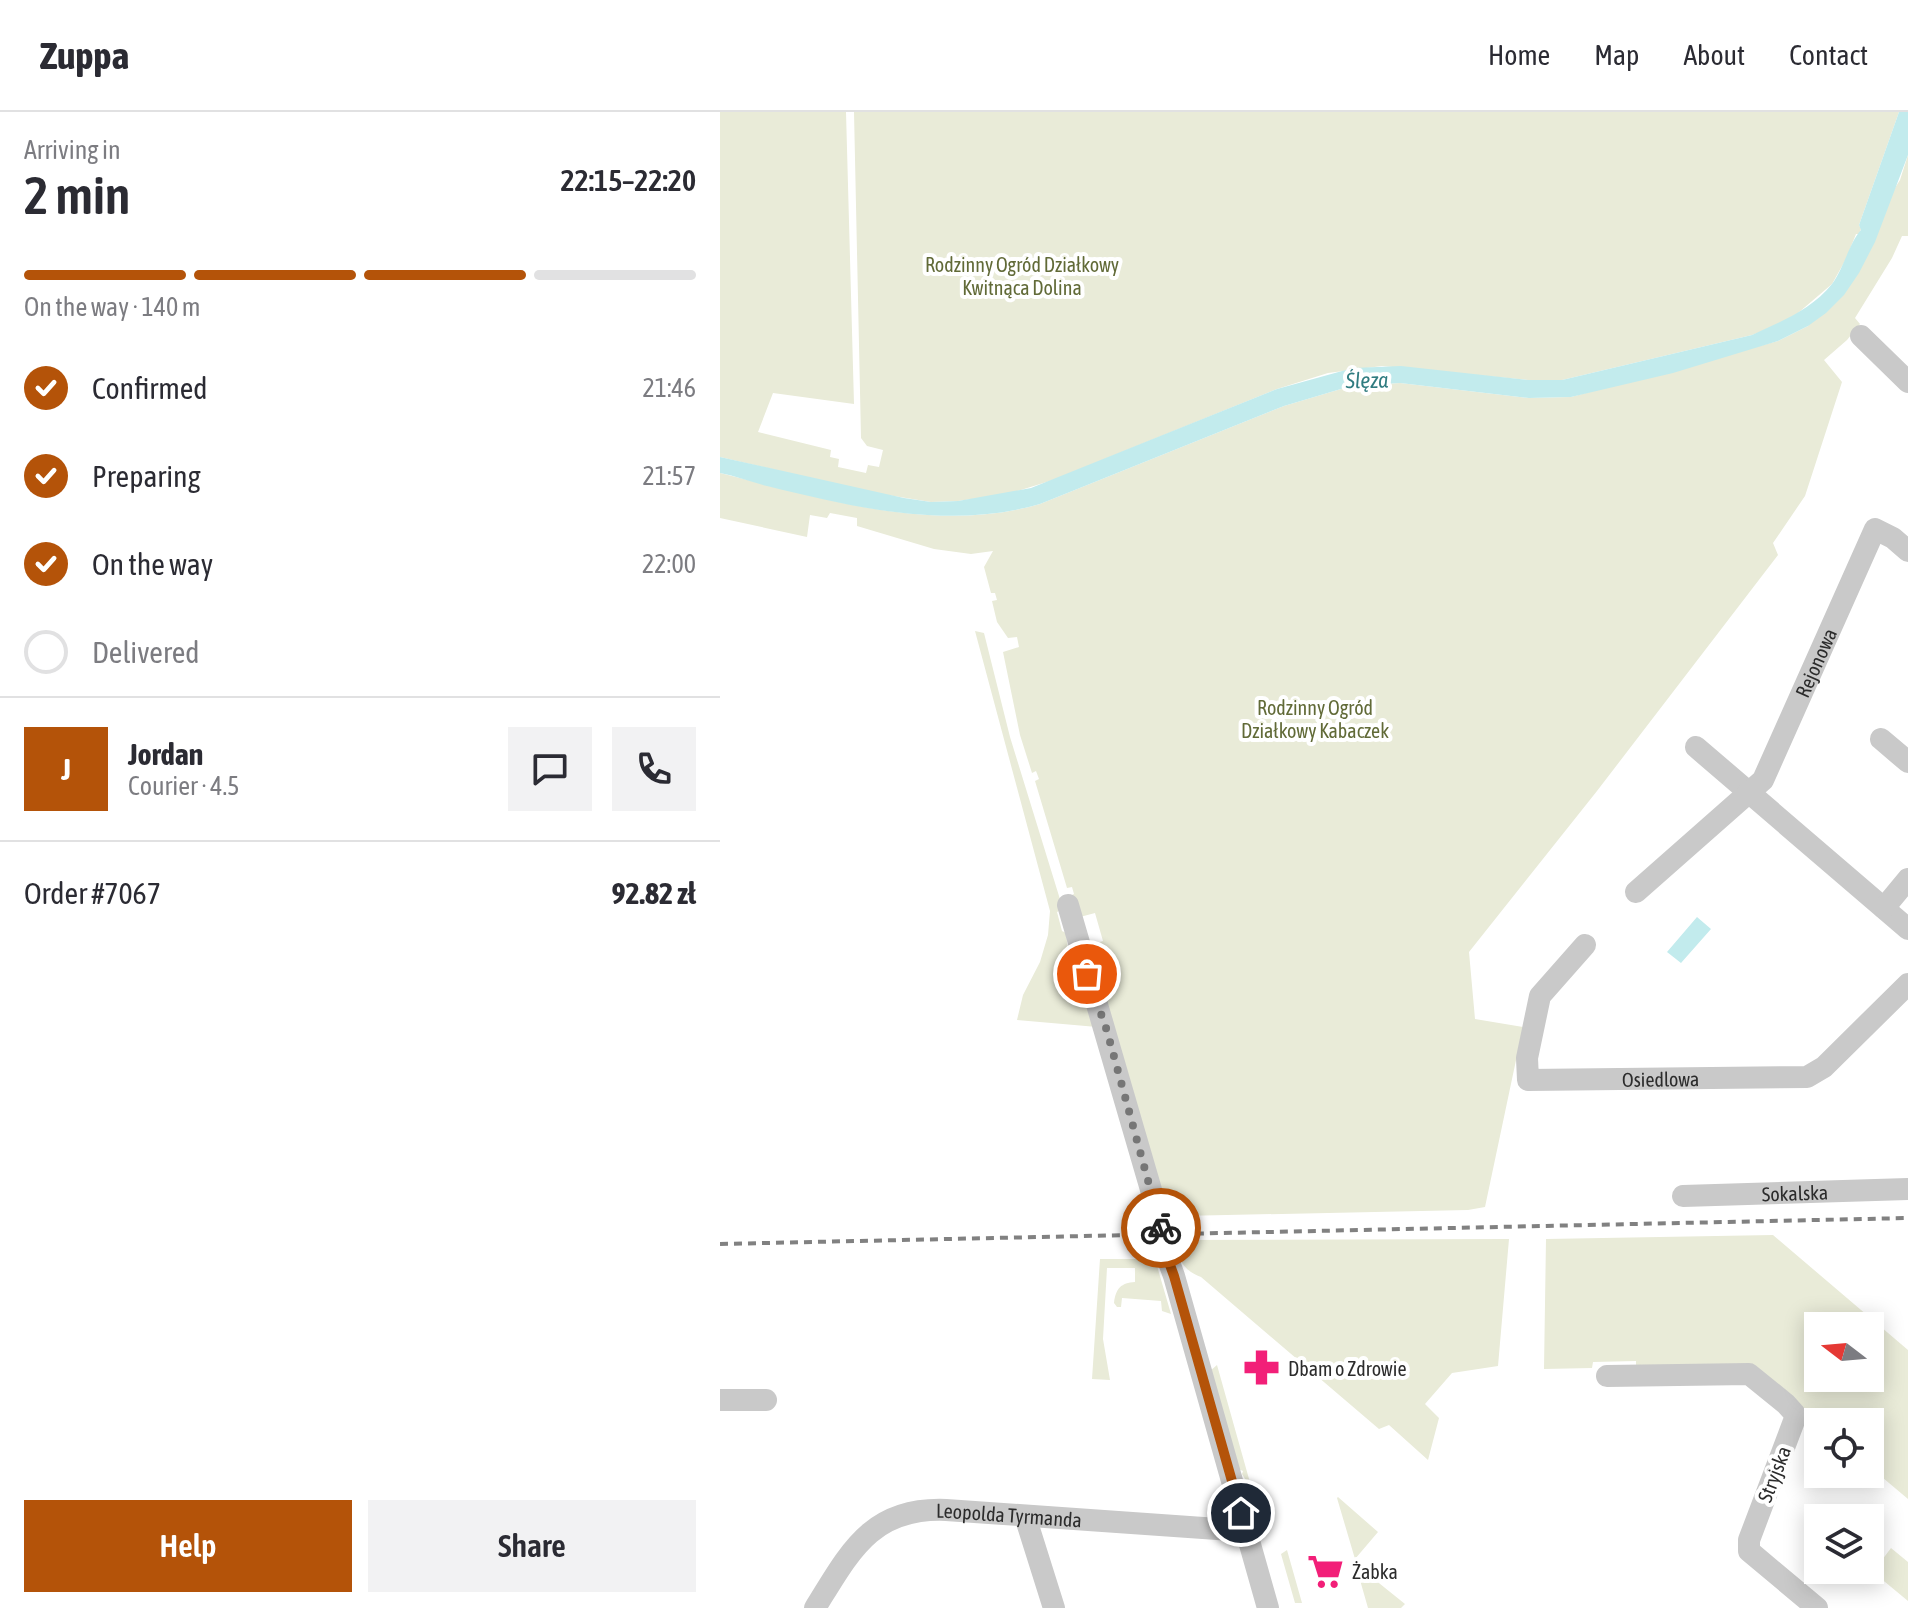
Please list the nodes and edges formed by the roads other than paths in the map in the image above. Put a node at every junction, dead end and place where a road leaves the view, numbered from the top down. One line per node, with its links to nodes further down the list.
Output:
1 (1861, 336): 2 (street)
2 (1908, 382)
3 (1871, 537): 4 (street); 5 (street); 9 (street, Rejonowa)
4 (1908, 551)
5 (1908, 561)
6 (1881, 739): 8 (street)
7 (1696, 747): 9 (street)
8 (1908, 762)
9 (1750, 791): 11 (street); 12 (street)
10 (1908, 879): 12 (street)
11 (1636, 892)
12 (1884, 908): 14 (street)
13 (1073, 919): 23 (street)
14 (1908, 929)
15 (1585, 945): 16 (street, Osiedlowa)
16 (1908, 984)
17 (1908, 1189): 18 (street, Sokalska)
18 (1683, 1196)
19 (1607, 1376): 27 (street, Stryjska)
20 (720, 1400): 21 (street)
21 (766, 1400)
22 (1025, 1516): 23 (street, Leopolda Tyrmanda); 24 (street, Leopolda Tyrmanda); 25 (street)
23 (1246, 1531): 26 (street)
24 (815, 1608)
25 (1054, 1608)
26 (1268, 1608)
27 (1817, 1608)

